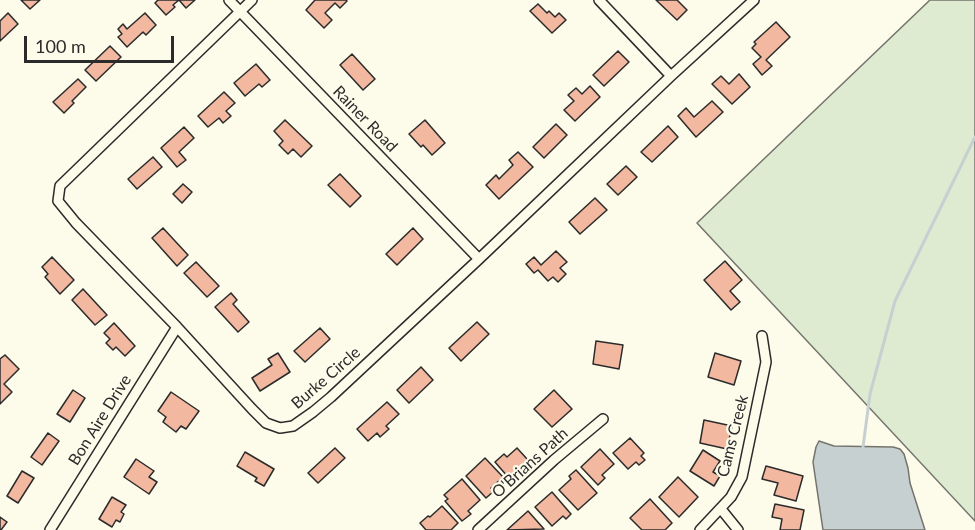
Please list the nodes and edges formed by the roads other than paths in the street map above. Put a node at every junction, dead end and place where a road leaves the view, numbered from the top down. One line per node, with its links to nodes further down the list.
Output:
1 (229, 0): 5 (street, Rainer Road)
2 (252, 0): 5 (street, Burke Circle)
3 (600, 0): 6 (street)
4 (754, 0): 6 (street, Burke Circle)
5 (241, 11): 7 (street, Rainer Road); 8 (street, Burke Circle)
6 (671, 76): 7 (street, Burke Circle)
7 (479, 259): 8 (street, Burke Circle)
8 (177, 327): 12 (street, Bon Aire Drive)
9 (762, 336): 11 (street, Cams Creek)
10 (603, 419): 13 (street, O'Brians Path)
11 (721, 509): 14 (street, Cams Creek); 15 (street)
12 (50, 530)
13 (478, 530)
14 (700, 530)
15 (738, 530)

